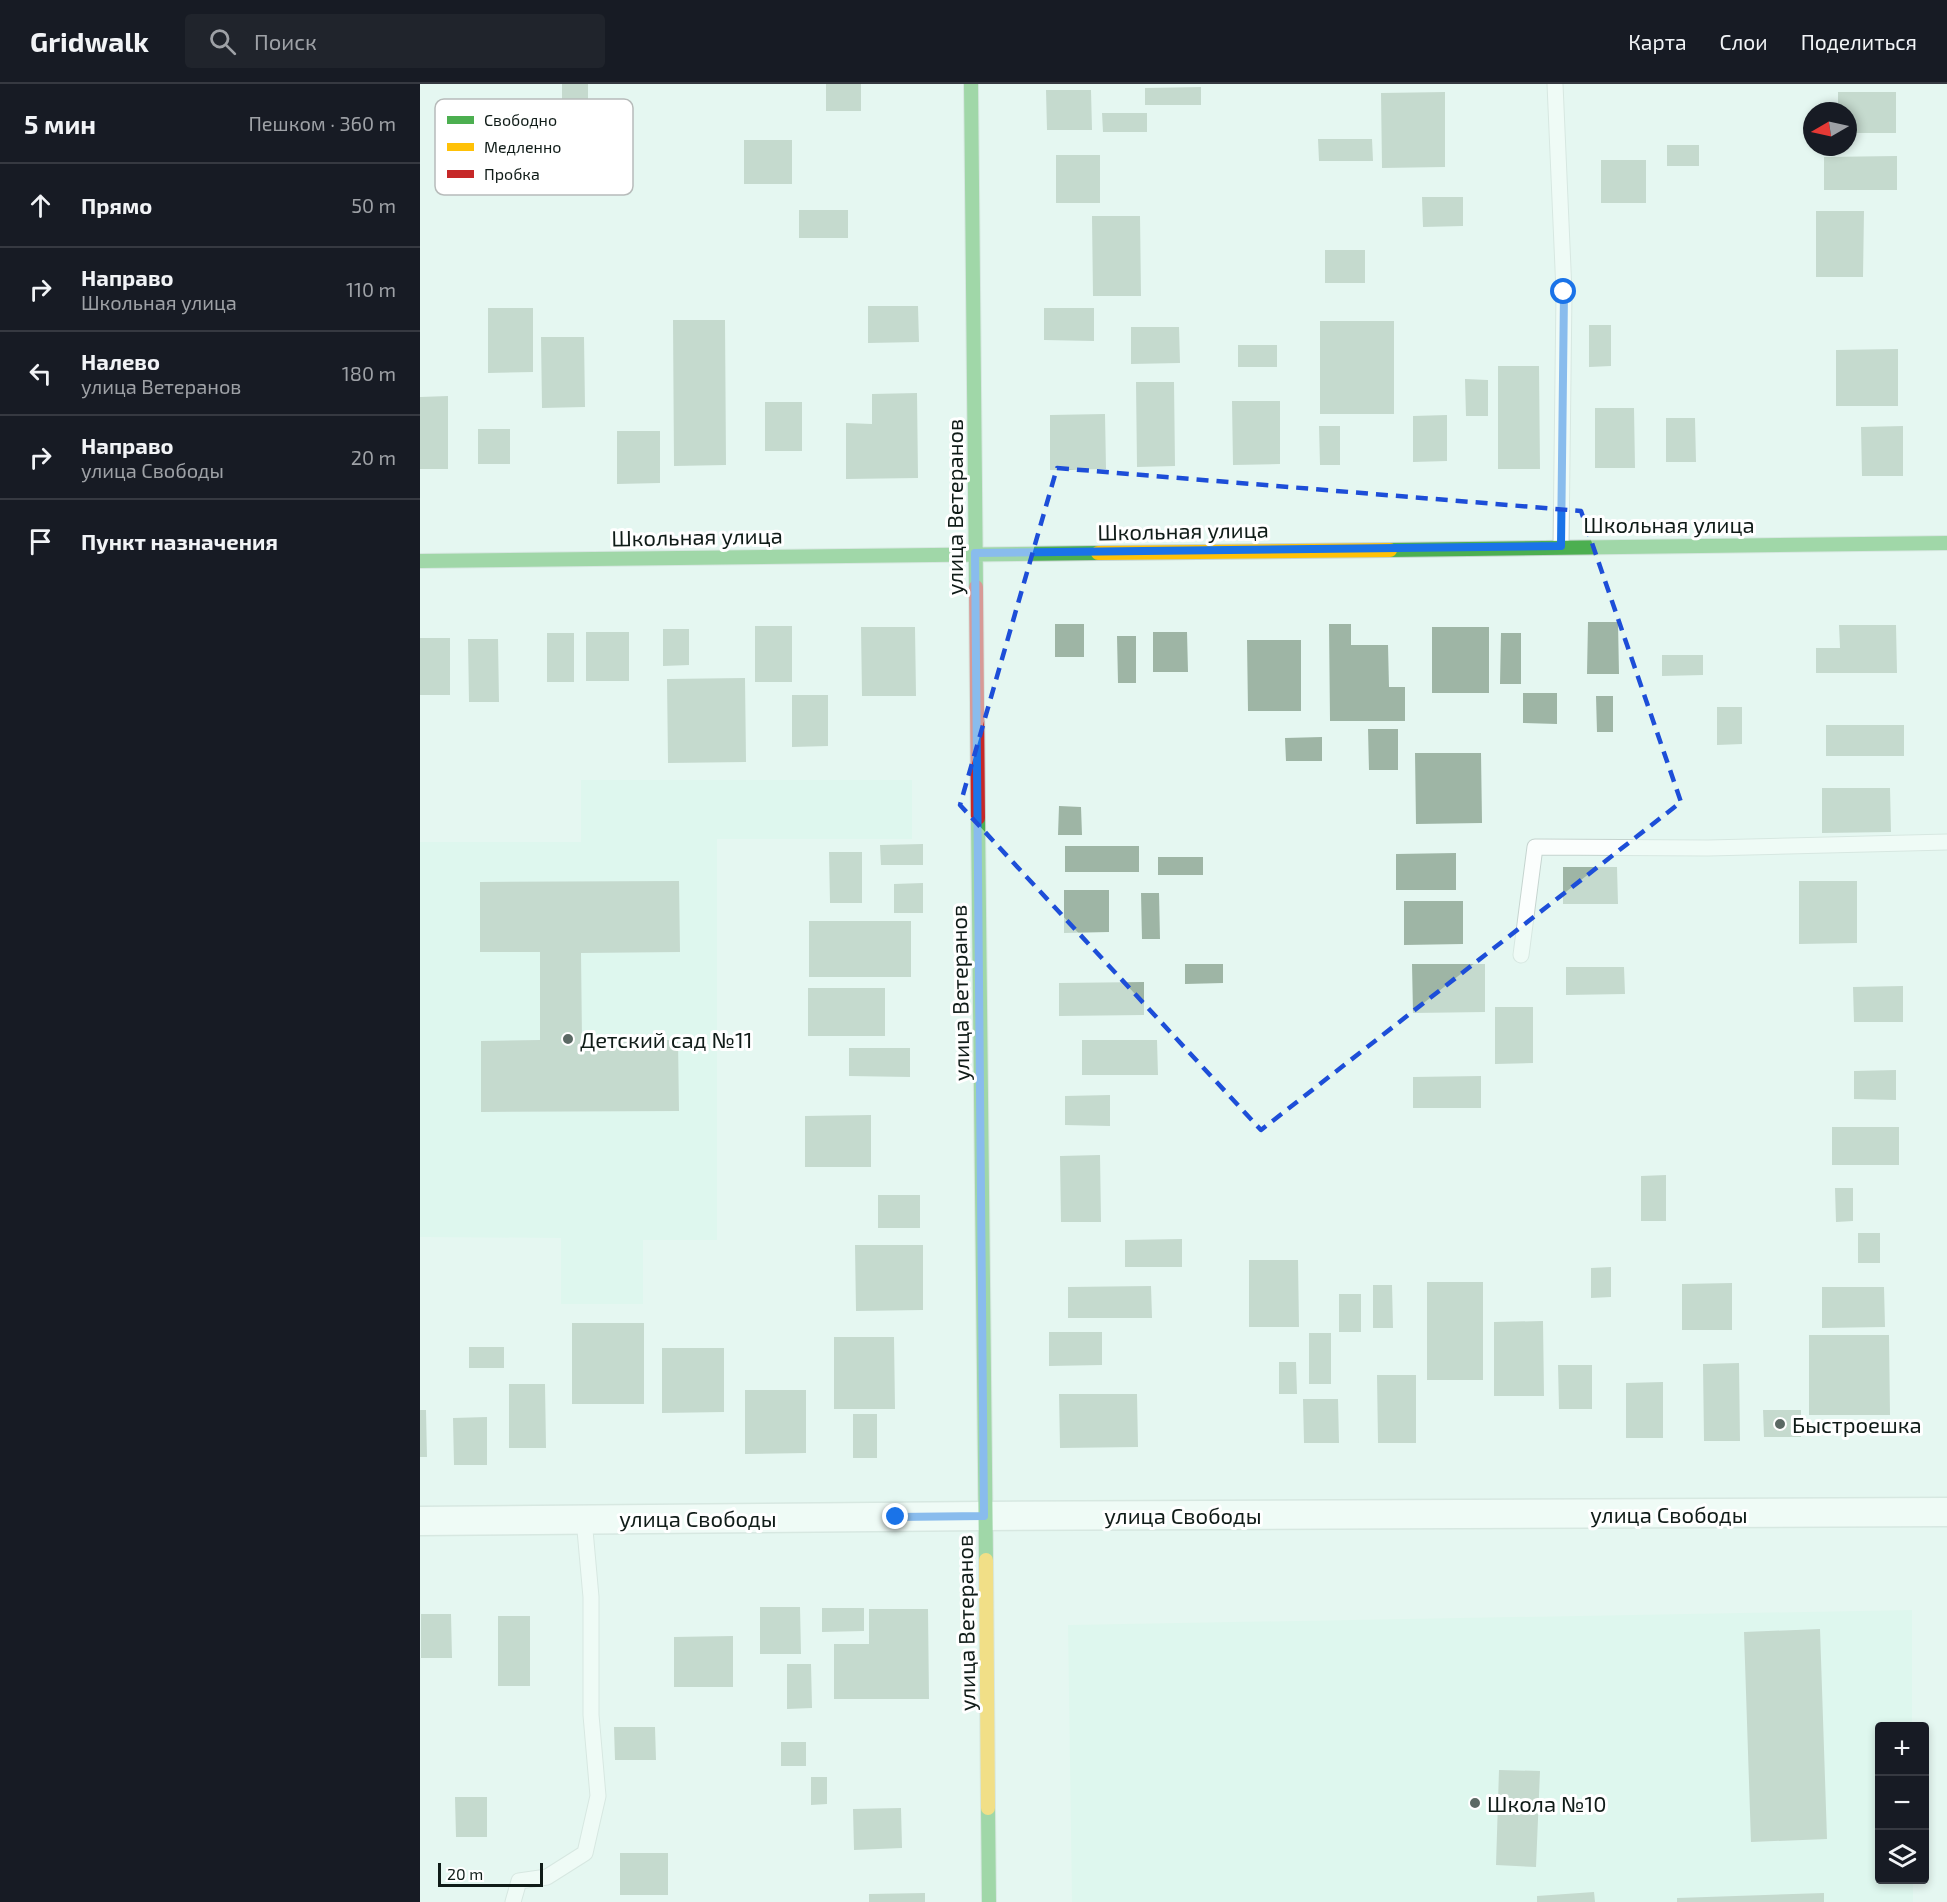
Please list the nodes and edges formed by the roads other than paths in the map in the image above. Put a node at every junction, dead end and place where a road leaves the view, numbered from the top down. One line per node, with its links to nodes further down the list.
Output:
1 (971, 84): 5 (street, улица Ветеранов)
2 (1555, 84): 4 (lane)
3 (1947, 543): 4 (street, Школьная улица)
4 (1561, 546): 5 (street, Школьная улица)
5 (975, 553): 6 (street, Школьная улица); 10 (street, улица Ветеранов)
6 (420, 561)
7 (1947, 842): 8 (lane)
8 (1521, 955)
9 (1947, 1512): 10 (street, улица Свободы)
10 (984, 1516): 11 (street, улица Свободы); 14 (street, улица Ветеранов)
11 (584, 1519): 12 (street, улица Свободы); 13 (lane)
12 (420, 1521)
13 (513, 1902)
14 (989, 1902)

